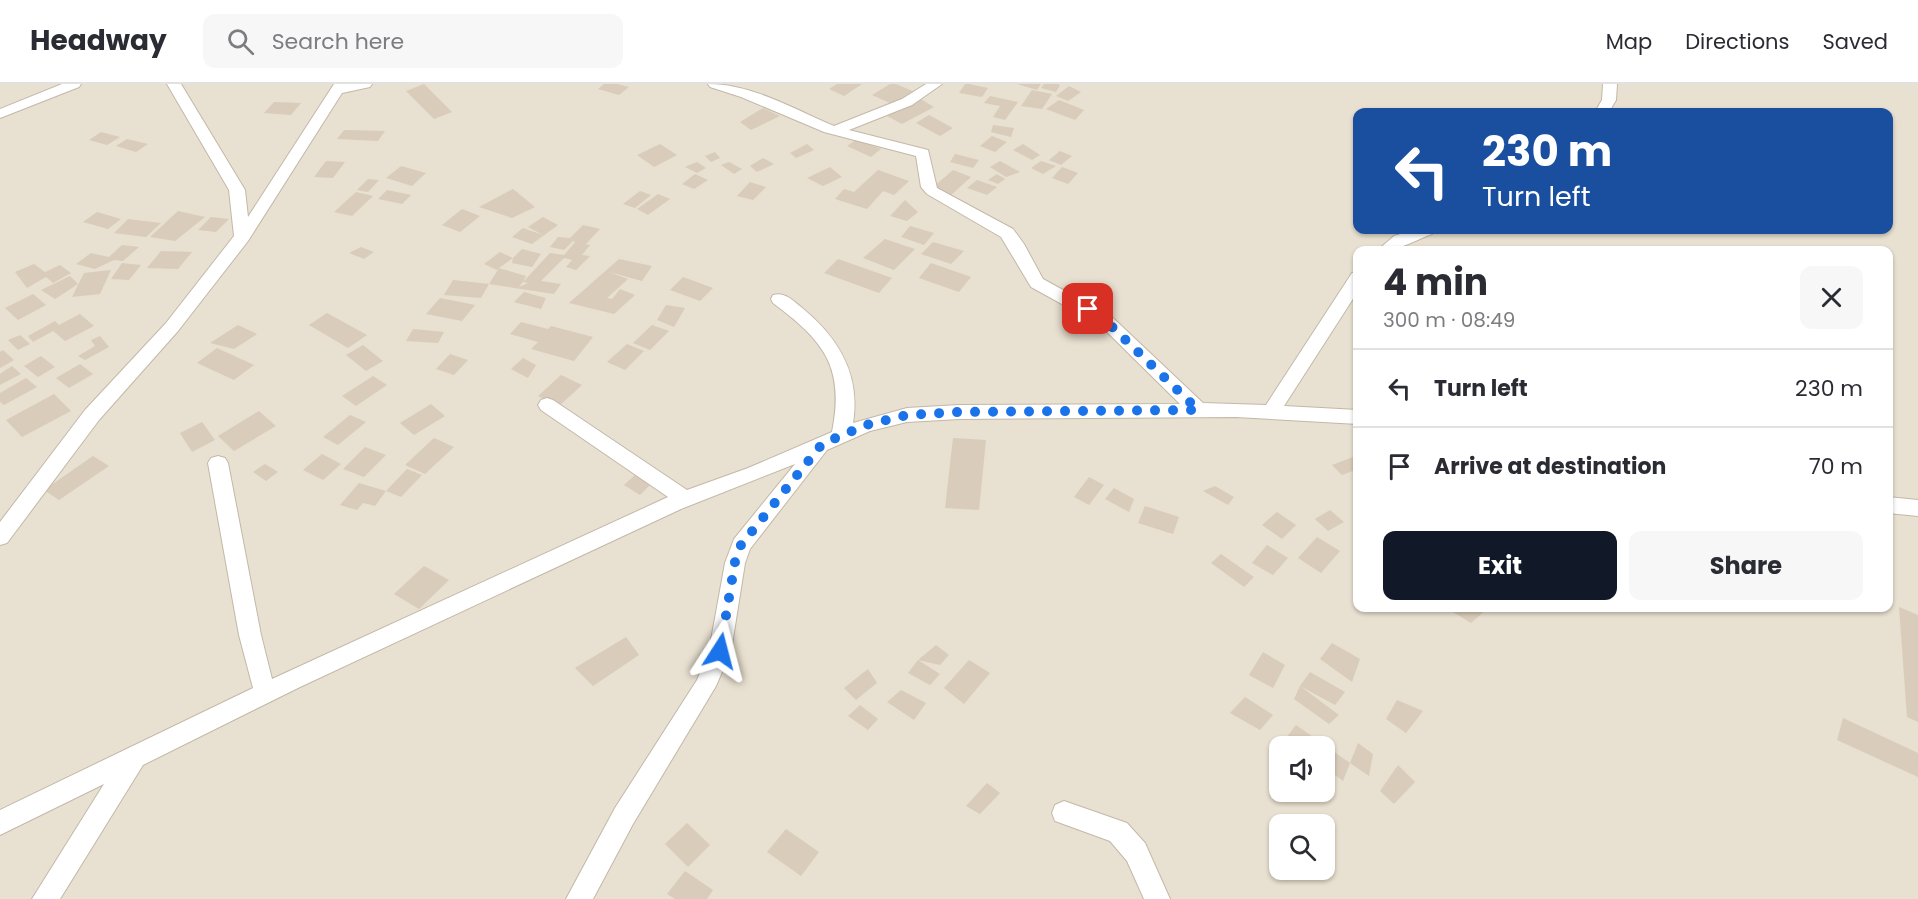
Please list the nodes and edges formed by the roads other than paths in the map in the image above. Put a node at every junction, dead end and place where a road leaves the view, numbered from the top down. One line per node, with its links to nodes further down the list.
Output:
1 (74, 84): 9 (street)
2 (174, 84): 12 (street)
3 (365, 84): 7 (street)
4 (715, 84): 10 (street)
5 (935, 84): 10 (street)
6 (1610, 84): 8 (street)
7 (340, 87): 12 (street)
8 (1604, 108)
9 (0, 114)
10 (836, 130): 17 (street)
11 (1416, 234): 13 (street)
12 (242, 237): 25 (street)
13 (1392, 246)
14 (1353, 285): 18 (street)
15 (779, 299): 20 (street)
16 (547, 405): 22 (street)
17 (1198, 410): 18 (street); 20 (street)
18 (1271, 412): 19 (street)
19 (1353, 417)
20 (832, 440): 22 (street); 31 (street)
21 (218, 463): 26 (street)
22 (685, 499): 26 (street)
23 (1893, 506): 24 (street)
24 (1918, 508)
25 (0, 537)
26 (265, 693): 27 (street)
27 (134, 758): 29 (street); 30 (street)
28 (1064, 813): 32 (street)
29 (0, 823)
30 (45, 899)
31 (579, 899)
32 (1157, 899)

